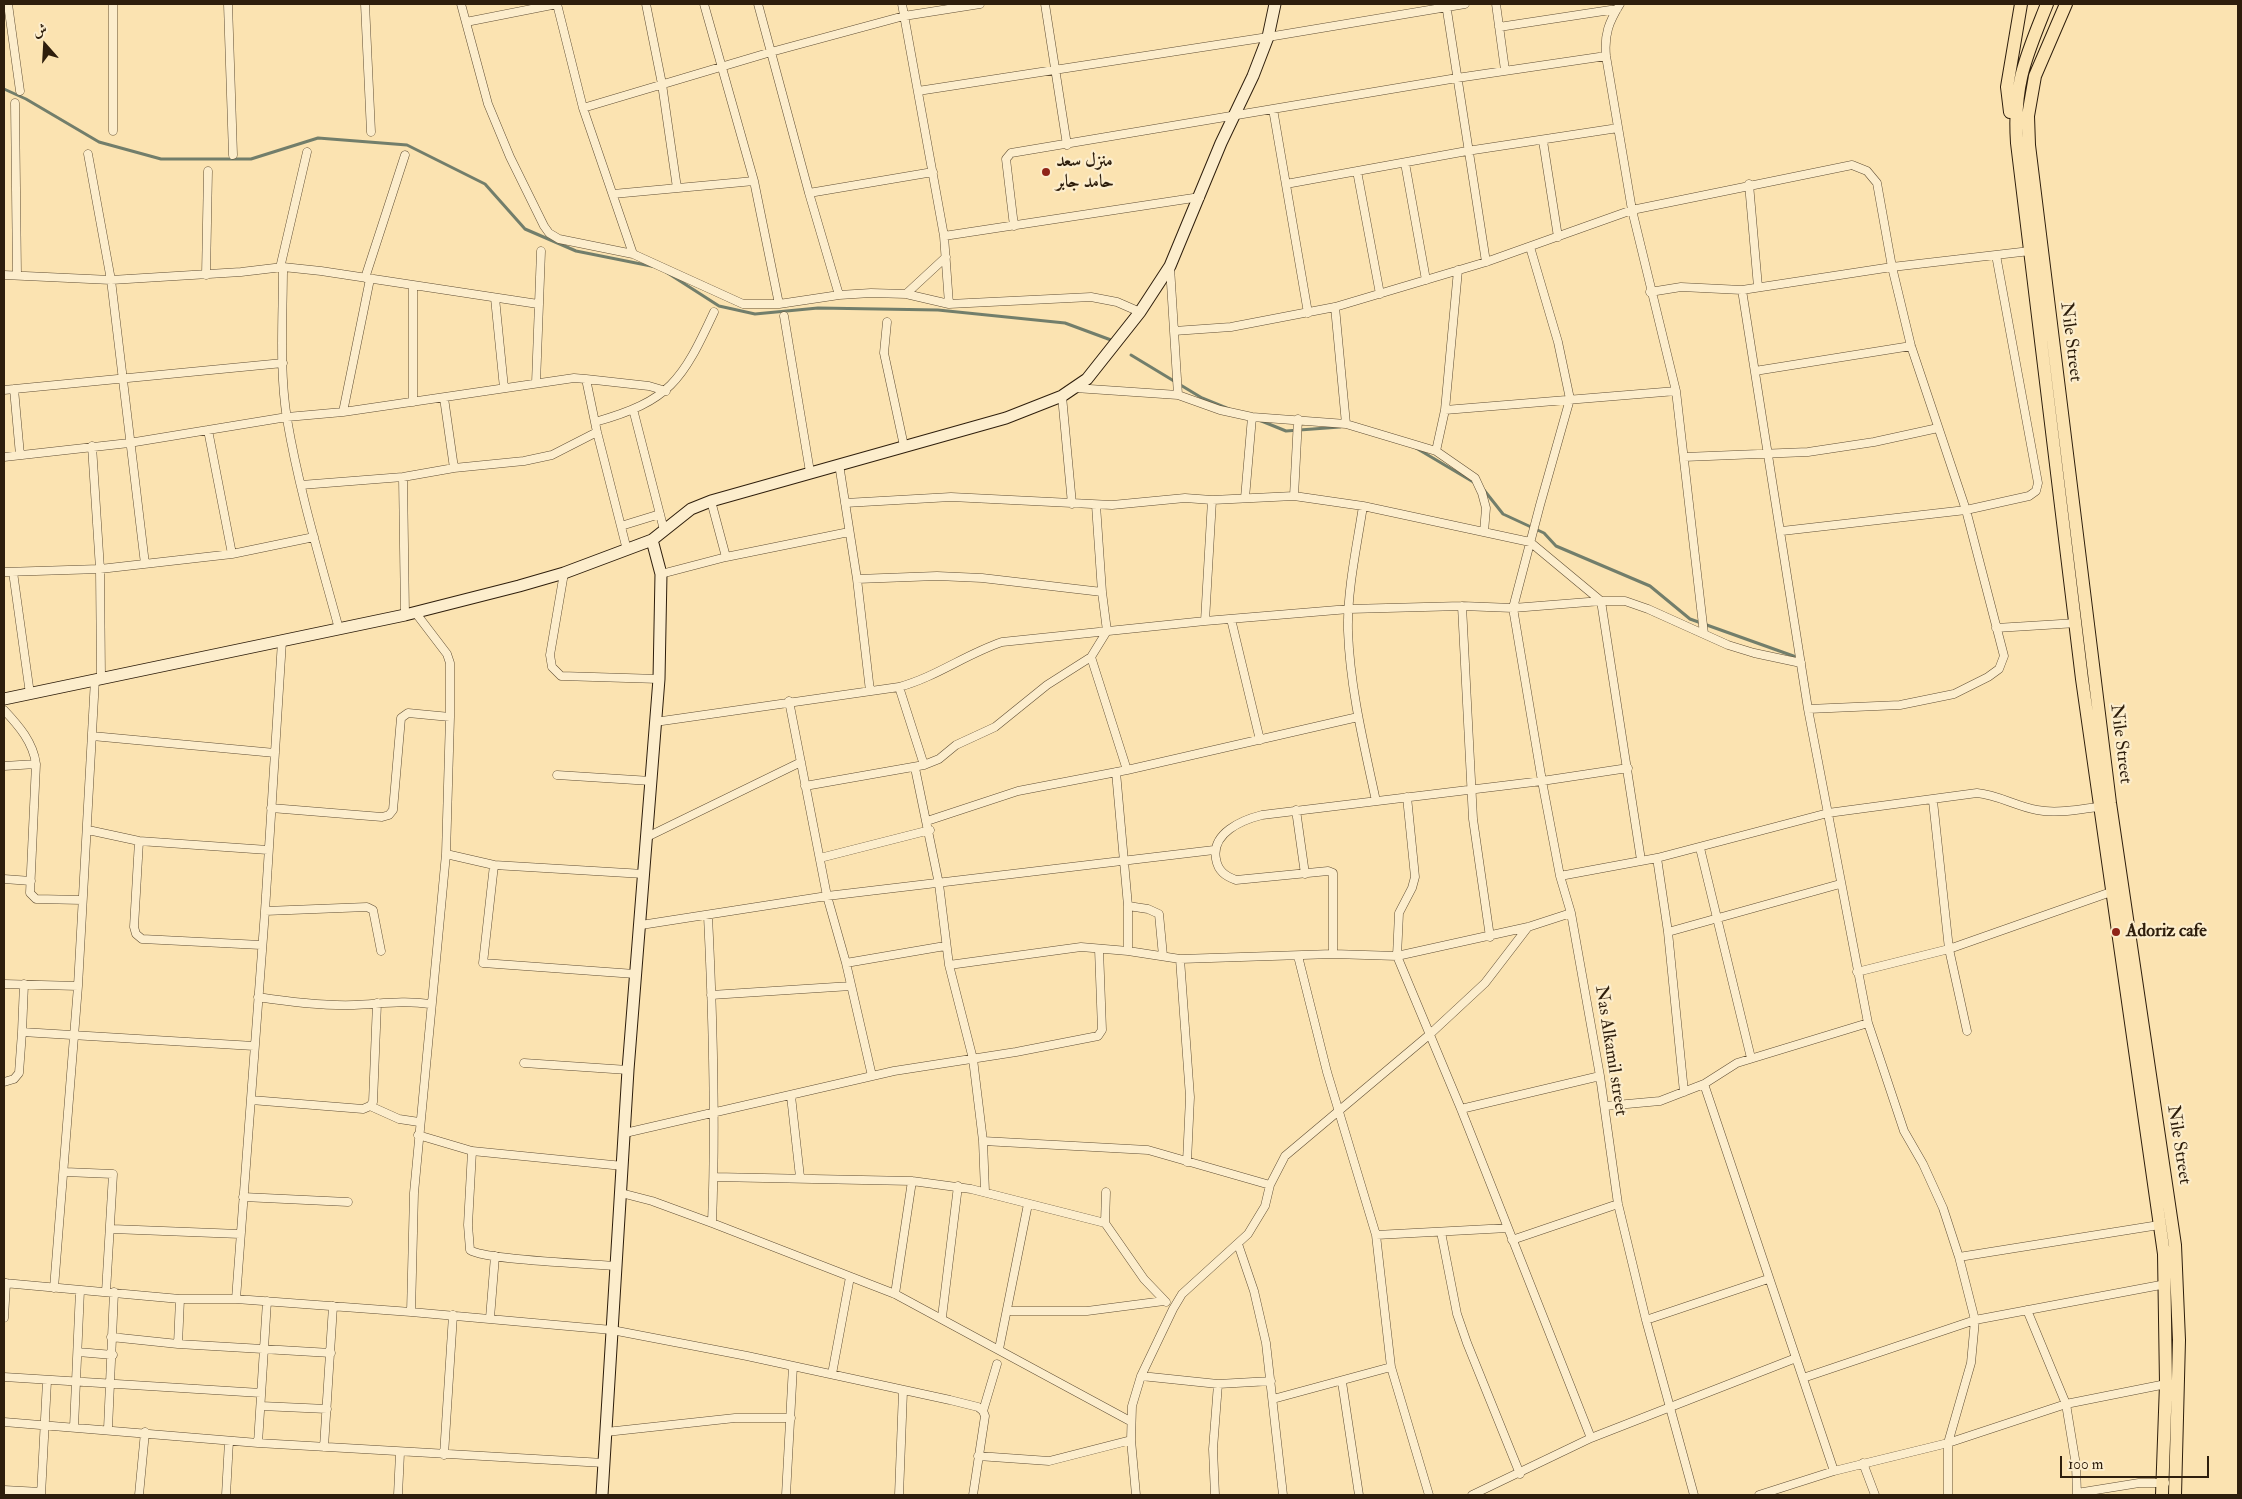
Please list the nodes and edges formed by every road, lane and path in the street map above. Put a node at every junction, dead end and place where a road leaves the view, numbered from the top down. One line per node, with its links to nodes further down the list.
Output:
1 (8, 4): 34 (street)
2 (113, 4): 41 (street)
3 (228, 4): 48 (street)
4 (365, 4): 42 (street)
5 (461, 4): 23 (street)
6 (557, 4): 23 (street); 36 (street)
7 (646, 4): 32 (street)
8 (704, 4): 28 (street)
9 (758, 4): 26 (street)
10 (902, 4): 22 (street)
11 (980, 4): 22 (street)
12 (1045, 4): 29 (street)
13 (1275, 4): 25 (street)
14 (1465, 4): 19 (street)
15 (1496, 4): 24 (street)
16 (2021, 4): 39 (main road)
17 (2047, 4): 39 (main road, Nile Street)
18 (2066, 4): 406 (main road, Nile Street)
19 (1446, 5): 25 (street); 31 (street)
20 (1618, 6): 21 (street); 27 (street)
21 (1596, 8): 24 (street)
22 (904, 16): 26 (street); 33 (street)
23 (466, 22): 68 (street)
24 (1499, 26): 30 (street)
25 (1268, 37): 29 (street); 38 (street)
26 (771, 52): 28 (street); 58 (street)
27 (1606, 56): 30 (street); 40 (street)
28 (723, 68): 32 (street); 54 (street)
29 (1054, 70): 33 (street); 44 (street)
30 (1506, 70): 31 (street)
31 (1456, 78): 37 (street); 45 (street)
32 (662, 84): 36 (street); 57 (street)
33 (918, 91): 53 (street)
34 (20, 92)
35 (15, 103): 78 (street)
36 (583, 108): 59 (street)
37 (1273, 109): 38 (street); 55 (street)
38 (1234, 117): 44 (street); 60 (street)
39 (2016, 127): 67 (main road, Nile Street)
40 (1618, 128): 43 (street); 61 (street)
41 (113, 130)
42 (371, 132)
43 (1543, 141): 45 (street); 64 (street)
44 (1067, 145): 62 (street)
45 (1467, 151): 50 (street); 71 (street)
46 (307, 152): 73 (street)
47 (88, 154): 80 (street)
48 (233, 155)
49 (405, 155): 79 (street)
50 (1405, 163): 52 (street); 81 (street)
51 (208, 171): 77 (street)
52 (1357, 171): 55 (street); 87 (street)
53 (933, 172): 58 (street); 63 (street)
54 (754, 181): 57 (street); 91 (street)
55 (1286, 184): 96 (street)
56 (1749, 184): 61 (street); 74 (street); 83 (street)
57 (677, 188): 59 (street)
58 (809, 193): 88 (street)
59 (613, 194): 68 (street)
60 (1200, 197): 62 (street); 72 (street)
61 (1632, 210): 64 (street); 85 (street)
62 (1014, 226): 63 (street)
63 (944, 236): 70 (street)
64 (1558, 237): 65 (street)
65 (1530, 247): 71 (street); 115 (street)
66 (541, 251): 90 (street)
67 (2030, 251): 69 (street); 177 (main road, Nile Street)
68 (633, 254): 91 (street)
69 (1996, 255): 74 (street); 149 (street)
70 (946, 257): 86 (street); 92 (street)
71 (1486, 262): 75 (street)
72 (1170, 266): 95 (street); 99 (street)
73 (282, 267): 77 (street); 79 (street); 101 (street)
74 (1892, 267): 83 (street); 100 (street)
75 (1458, 270): 81 (street); 118 (street)
76 (4, 275): 78 (street)
77 (206, 275): 80 (street)
78 (17, 276): 80 (street)
79 (368, 278): 82 (street); 119 (street)
80 (111, 280): 104 (street)
81 (1426, 280): 87 (street)
82 (413, 286): 89 (street); 116 (street)
83 (1758, 287): 84 (street)
84 (1742, 290): 85 (street); 102 (street)
85 (1650, 292): 111 (street)
86 (906, 294): 88 (street); 92 (street)
87 (1380, 294): 93 (street)
88 (840, 295): 91 (street)
89 (495, 298): 90 (street); 106 (street)
90 (538, 304): 105 (street)
91 (779, 304)
92 (949, 304): 95 (street)
93 (1335, 307): 96 (street); 124 (street)
94 (714, 312): 110 (street)
95 (1140, 312): 107 (street)
96 (1308, 313): 99 (street)
97 (784, 316): 138 (street)
98 (887, 322): 130 (street)
99 (1174, 331): 112 (street)
100 (1911, 346): 102 (street); 125 (street)
101 (283, 363): 104 (street); 121 (street)
102 (1755, 371): 132 (street)
103 (586, 379): 105 (street); 110 (street); 123 (street)
104 (121, 380): 109 (street); 128 (street)
105 (536, 383): 106 (street)
106 (504, 388): 114 (street)
107 (1076, 388): 112 (street); 113 (street)
108 (4, 390): 109 (street)
109 (14, 390): 133 (street)
110 (666, 391): 117 (street)
111 (1676, 391): 115 (street); 134 (street)
112 (1178, 395): 120 (street)
113 (1062, 396): 130 (street); 146 (street)
114 (444, 398): 116 (street); 137 (street)
115 (1570, 399): 118 (street); 158 (street)
116 (413, 402): 119 (street)
117 (633, 409): 123 (street); 150 (street)
118 (1446, 410): 131 (street)
119 (343, 412): 121 (street)
120 (1252, 417): 122 (street); 142 (street)
121 (287, 418): 126 (street); 140 (street)
122 (1298, 419): 124 (street); 141 (street)
123 (595, 422): 127 (street)
124 (1346, 424): 131 (street)
125 (1938, 428): 132 (street); 149 (street)
126 (208, 430): 128 (street); 160 (street)
127 (597, 432): 137 (street); 151 (street)
128 (129, 443): 129 (street); 162 (street)
129 (92, 446): 133 (street); 163 (street)
130 (904, 446): 136 (street)
131 (1436, 452): 155 (street)
132 (1767, 454): 134 (street); 153 (street)
133 (20, 455): 135 (street)
134 (1684, 457): 181 (street)
135 (4, 458)
136 (839, 464): 138 (street); 145 (street)
137 (454, 468): 139 (street)
138 (810, 472): 144 (street)
139 (403, 477): 140 (street); 174 (street)
140 (301, 485): 156 (street)
141 (1294, 496): 142 (street); 148 (street)
142 (1246, 498): 143 (street)
143 (1212, 500): 147 (street); 176 (street)
144 (711, 501): 152 (street); 161 (street)
145 (845, 503): 146 (street); 154 (street)
146 (1072, 504): 147 (street)
147 (1096, 505): 169 (street)
148 (1363, 506): 155 (street); 173 (street)
149 (1966, 510): 153 (street); 178 (street)
150 (660, 514): 151 (street); 152 (street)
151 (621, 526): 159 (street)
152 (664, 530): 157 (street)
153 (1782, 531): 184 (street)
154 (848, 532): 161 (street); 168 (street)
155 (1484, 532): 158 (street)
156 (314, 537): 160 (street); 179 (street)
157 (652, 540): 159 (street); 167 (street)
158 (1530, 542): 170 (street); 172 (street)
159 (627, 550): 166 (street)
160 (232, 554): 162 (street)
161 (726, 557): 167 (street)
162 (145, 564): 163 (street)
163 (100, 569): 165 (street); 185 (street)
164 (4, 572): 165 (street)
165 (13, 572): 189 (street)
166 (564, 573): 174 (street); 186 (street)
167 (660, 574): 186 (street)
168 (857, 579): 169 (street); 188 (street)
169 (1102, 592): 180 (street)
170 (1601, 601): 172 (street); 181 (street); 205 (street)
171 (1462, 606): 172 (street); 173 (street); 212 (street)
172 (1514, 608): 210 (street, Nas Alkamil street)
173 (1349, 609): 175 (street); 195 (street)
174 (410, 614): 179 (street); 194 (street)
175 (1232, 619): 176 (street); 198 (street)
176 (1205, 621): 180 (street)
177 (2077, 623): 178 (street); 216 (main road, Nile Street)
178 (1996, 628): 192 (street)
179 (339, 629): 182 (street)
180 (1107, 631): 183 (street); 187 (street)
181 (1704, 634): 184 (street)
182 (282, 641): 185 (street); 199 (street)
183 (1091, 657): 202 (street); 206 (street)
184 (1801, 663): 192 (street)
185 (98, 679): 189 (street); 197 (street)
186 (659, 679): 196 (street)
187 (899, 687): 188 (street); 202 (street)
188 (870, 691): 191 (street)
189 (30, 694): 190 (street)
190 (4, 699)
191 (789, 701): 196 (street); 200 (street)
192 (1808, 709): 219 (street)
193 (4, 710): 201 (street)
194 (450, 717): 217 (street); 228 (street)
195 (1358, 717): 198 (street); 214 (street)
196 (655, 722): 209 (street)
197 (92, 736): 199 (street); 221 (street)
198 (1260, 740): 206 (street)
199 (275, 753): 217 (street)
200 (801, 762): 211 (street); 223 (street)
201 (36, 764): 203 (street); 238 (street)
202 (924, 765): 204 (street)
203 (4, 766)
204 (915, 768): 211 (street); 220 (street)
205 (1628, 768): 210 (street); 231 (street)
206 (1127, 770): 207 (street)
207 (1116, 772): 220 (street); 232 (street)
208 (557, 775): 209 (street)
209 (651, 781): 223 (street)
210 (1542, 781): 212 (street); 236 (street, Nas Alkamil street)
211 (805, 786): 229 (street)
212 (1471, 789): 213 (street); 252 (street)
213 (1407, 797): 214 (street); 262 (street)
214 (1376, 801): 218 (street)
215 (1933, 801): 216 (street); 219 (street); 256 (street)
216 (2099, 806): 241 (main road, Nile Street)
217 (271, 808): 226 (street)
218 (1296, 810): 227 (street); 235 (street)
219 (1828, 813): 225 (street); 240 (street)
220 (927, 821): 222 (street)
221 (88, 830): 224 (street); 243 (street)
222 (930, 830): 229 (street); 239 (street)
223 (647, 837): 234 (street)
224 (139, 841): 226 (street); 253 (street)
225 (1700, 848): 230 (street); 248 (street)
226 (268, 850): 245 (street)
227 (1214, 850): 232 (street); 235 (street)
228 (446, 854): 233 (street); 275 (street)
229 (820, 858): 242 (street)
230 (1657, 858): 231 (street); 251 (street)
231 (1641, 860): 236 (street)
232 (1124, 862): 239 (street); 244 (street)
233 (494, 865): 234 (street); 267 (street)
234 (644, 874): 249 (street)
235 (1305, 874): 259 (street)
236 (1560, 876): 246 (street, Nas Alkamil street)
237 (4, 879): 238 (street)
238 (31, 881): 243 (street)
239 (939, 884): 242 (street); 254 (street)
240 (1840, 884): 248 (street); 266 (street)
241 (2111, 892): 256 (street); 320 (main road, Nile Street)
242 (828, 896): 247 (street); 264 (street)
243 (82, 900): 270 (street)
244 (1128, 906): 257 (street); 260 (street)
245 (265, 911): 253 (street); 258 (street)
246 (1572, 913): 250 (street); 287 (street, Nas Alkamil street)
247 (708, 916): 249 (street); 272 (street)
248 (1716, 920): 251 (street); 282 (street)
249 (641, 925): 267 (street)
250 (1528, 927): 252 (street); 279 (street)
251 (1668, 932): 290 (street)
252 (1490, 936): 262 (street)
253 (262, 945): 273 (street)
254 (945, 946): 264 (street); 265 (street)
255 (1098, 949): 257 (street); 265 (street); 283 (street)
256 (1949, 949): 266 (street); 277 (street)
257 (1128, 951): 260 (street)
258 (380, 952)
259 (1332, 954): 261 (street); 262 (street)
260 (1163, 956): 263 (street)
261 (1298, 956): 263 (street); 296 (street)
262 (1397, 956): 279 (street)
263 (1180, 959): 303 (street)
264 (846, 963): 271 (street)
265 (949, 965): 283 (street)
266 (1858, 972): 276 (street)
267 (635, 974): 285 (street)
268 (4, 984): 269 (street)
269 (24, 984): 270 (street); 278 (street)
270 (78, 986): 280 (street)
271 (851, 986): 272 (street); 286 (street)
272 (711, 995): 297 (street)
273 (258, 997): 274 (street); 281 (street)
274 (377, 1003): 275 (street); 293 (street)
275 (430, 1004): 298 (street)
276 (1868, 1023): 282 (street); 329 (street)
277 (1967, 1031)
278 (22, 1032): 280 (street); 288 (street)
279 (1429, 1035): 295 (street); 296 (street)
280 (74, 1036): 281 (street); 305 (street)
281 (254, 1046): 292 (street)
282 (1750, 1058): 289 (street)
283 (974, 1059): 286 (street); 301 (street)
284 (524, 1063): 285 (street)
285 (628, 1070): 299 (street)
286 (872, 1076): 291 (street)
287 (1600, 1076): 294 (street, Nas Alkamil street); 295 (street)
288 (4, 1082)
289 (1704, 1084): 290 (street); 332 (street)
290 (1684, 1092): 294 (street)
291 (791, 1096): 297 (street); 307 (street)
292 (252, 1100): 293 (street); 314 (street)
293 (370, 1106): 298 (street)
294 (1605, 1106): 317 (street, Nas Alkamil street)
295 (1461, 1109): 322 (street)
296 (1338, 1112): 309 (street); 325 (street)
297 (713, 1114): 299 (street); 306 (street)
298 (419, 1122): 300 (street)
299 (624, 1133): 304 (street)
300 (418, 1135): 302 (street); 347 (street)
301 (983, 1141): 303 (street); 311 (street)
302 (472, 1151): 304 (street); 328 (street)
303 (1187, 1162): 309 (street)
304 (623, 1166): 313 (street)
305 (64, 1172): 321 (street); 335 (street)
306 (714, 1177): 307 (street); 318 (street)
307 (800, 1177): 308 (street)
308 (912, 1180): 310 (street); 338 (street)
309 (1270, 1185): 327 (street)
310 (958, 1186): 311 (street); 349 (street)
311 (985, 1192): 316 (street)
312 (1106, 1192): 319 (street)
313 (621, 1193): 318 (street); 330 (street)
314 (243, 1198): 315 (street); 324 (street)
315 (348, 1202)
316 (1028, 1204): 319 (street); 346 (street)
317 (1618, 1204): 326 (street); 352 (street, Nas Alkamil street)
318 (712, 1223): 331 (street)
319 (1105, 1223): 342 (street)
320 (2159, 1224): 329 (street); 334 (main road, Nile Street)
321 (112, 1228): 324 (street); 337 (street)
322 (1508, 1228): 323 (street); 326 (street)
323 (1441, 1232): 325 (street); 405 (street)
324 (240, 1234): 340 (street)
325 (1376, 1235): 365 (street)
326 (1512, 1240): 393 (street)
327 (1238, 1244): 344 (street); 371 (street)
328 (495, 1256): 330 (street); 351 (street)
329 (1959, 1257): 353 (street)
330 (616, 1266): 354 (street)
331 (850, 1277): 338 (street); 366 (street)
332 (1768, 1279): 352 (street); 362 (street)
333 (5, 1283): 335 (street); 350 (street)
334 (2166, 1284): 345 (street); 375 (main road, Nile Street)
335 (54, 1288): 336 (street)
336 (80, 1290): 337 (street); 359 (street)
337 (110, 1292): 339 (street); 355 (street)
338 (895, 1294): 349 (street)
339 (180, 1299): 340 (street); 356 (street)
340 (236, 1299): 341 (street)
341 (266, 1301): 343 (street); 357 (street)
342 (1164, 1301): 344 (street); 346 (street)
343 (333, 1306): 347 (street); 360 (street)
344 (1173, 1308): 367 (street)
345 (2027, 1310): 353 (street); 380 (street)
346 (1007, 1311): 358 (street)
347 (411, 1312): 348 (street)
348 (453, 1315): 351 (street); 400 (street)
349 (942, 1317): 358 (street)
350 (4, 1318)
351 (490, 1318): 354 (street)
352 (1646, 1320): 383 (street, Nas Alkamil street)
353 (1975, 1320): 369 (street); 397 (street)
354 (612, 1330): 364 (street); 392 (street)
355 (111, 1337): 356 (street); 361 (street)
356 (178, 1344): 357 (street)
357 (264, 1349): 360 (street); 378 (street)
358 (999, 1349): 386 (street)
359 (78, 1352): 361 (street); 373 (street)
360 (331, 1353): 382 (street)
361 (113, 1355): 376 (street)
362 (1796, 1358): 369 (street); 383 (street)
363 (997, 1364): 384 (street)
364 (792, 1366): 366 (street); 385 (street)
365 (1391, 1367): 372 (street); 422 (street)
366 (832, 1374): 377 (street)
367 (1141, 1376): 374 (street); 386 (street)
368 (4, 1377): 370 (street)
369 (1803, 1378): 404 (street)
370 (47, 1381): 373 (street); 388 (street)
371 (1271, 1381): 374 (street); 379 (street)
372 (1342, 1382): 379 (street); 421 (street)
373 (76, 1383): 376 (street); 389 (street)
374 (1218, 1384): 419 (street)
375 (2166, 1384): 380 (street); 406 (main road, Nile Street)
376 (110, 1385): 378 (street); 390 (street)
377 (903, 1391): 384 (street); 416 (street)
378 (261, 1393): 381 (street)
379 (1273, 1399): 420 (street)
380 (2066, 1404): 397 (street); 410 (street)
381 (261, 1406): 382 (street); 396 (street)
382 (326, 1409): 398 (street)
383 (1669, 1409): 393 (street); 423 (street, Nas Alkamil street)
384 (982, 1411): 401 (street)
385 (791, 1418): 392 (street); 415 (street)
386 (1130, 1421): 394 (street)
387 (4, 1422): 388 (street)
388 (45, 1425): 389 (street); 408 (street)
389 (74, 1427): 390 (street)
390 (108, 1430): 391 (street)
391 (145, 1432): 395 (street); 411 (street)
392 (606, 1432): 402 (street)
393 (1591, 1438): 405 (street)
394 (1131, 1440): 401 (street); 418 (street)
395 (229, 1441): 396 (street); 412 (street)
396 (258, 1443): 398 (street)
397 (1948, 1443): 403 (street); 426 (street)
398 (324, 1447): 399 (street)
399 (400, 1452): 400 (street); 413 (street)
400 (444, 1455): 402 (street)
401 (978, 1456): 417 (street)
402 (604, 1463): 414 (street)
403 (1863, 1463): 404 (street); 425 (street)
404 (1834, 1471): 424 (street)
405 (1520, 1474): 409 (street)
406 (2168, 1489): 410 (street)
407 (4, 1490): 408 (street)
408 (41, 1494)
409 (1477, 1494)
410 (2077, 1494)
411 (139, 1495)
412 (226, 1495)
413 (398, 1495)
414 (602, 1495)
415 (786, 1495)
416 (899, 1495)
417 (974, 1495)
418 (1136, 1495)
419 (1215, 1495)
420 (1283, 1495)
421 (1360, 1495)
422 (1429, 1495)
423 (1693, 1495)
424 (1759, 1495)
425 (1875, 1495)
426 (1948, 1495)

